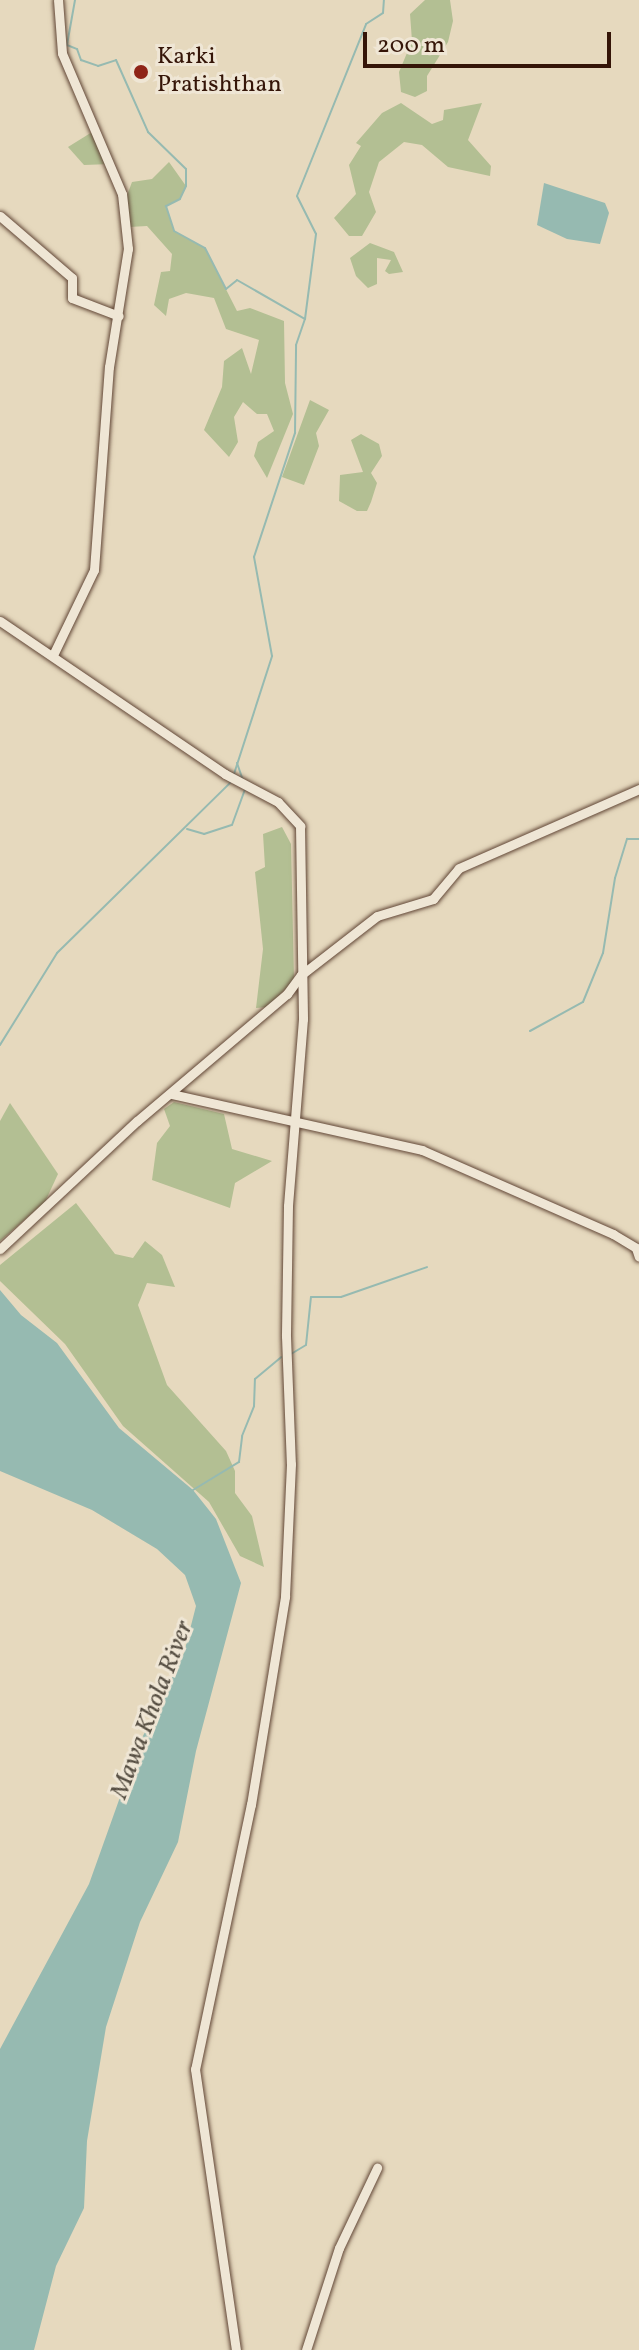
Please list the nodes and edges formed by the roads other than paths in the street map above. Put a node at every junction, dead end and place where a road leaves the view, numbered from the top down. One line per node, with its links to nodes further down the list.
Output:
1 (58, 0): 3 (street)
2 (0, 216): 3 (street)
3 (119, 316): 5 (street)
4 (0, 621): 5 (street)
5 (54, 653): 7 (street)
6 (639, 789): 7 (street)
7 (301, 975): 8 (street); 9 (street)
8 (172, 1094): 9 (street); 10 (street)
9 (293, 1124): 11 (street); 13 (street)
10 (0, 1249)
11 (639, 1257)
12 (377, 2168): 14 (street)
13 (236, 2350)
14 (306, 2350)

